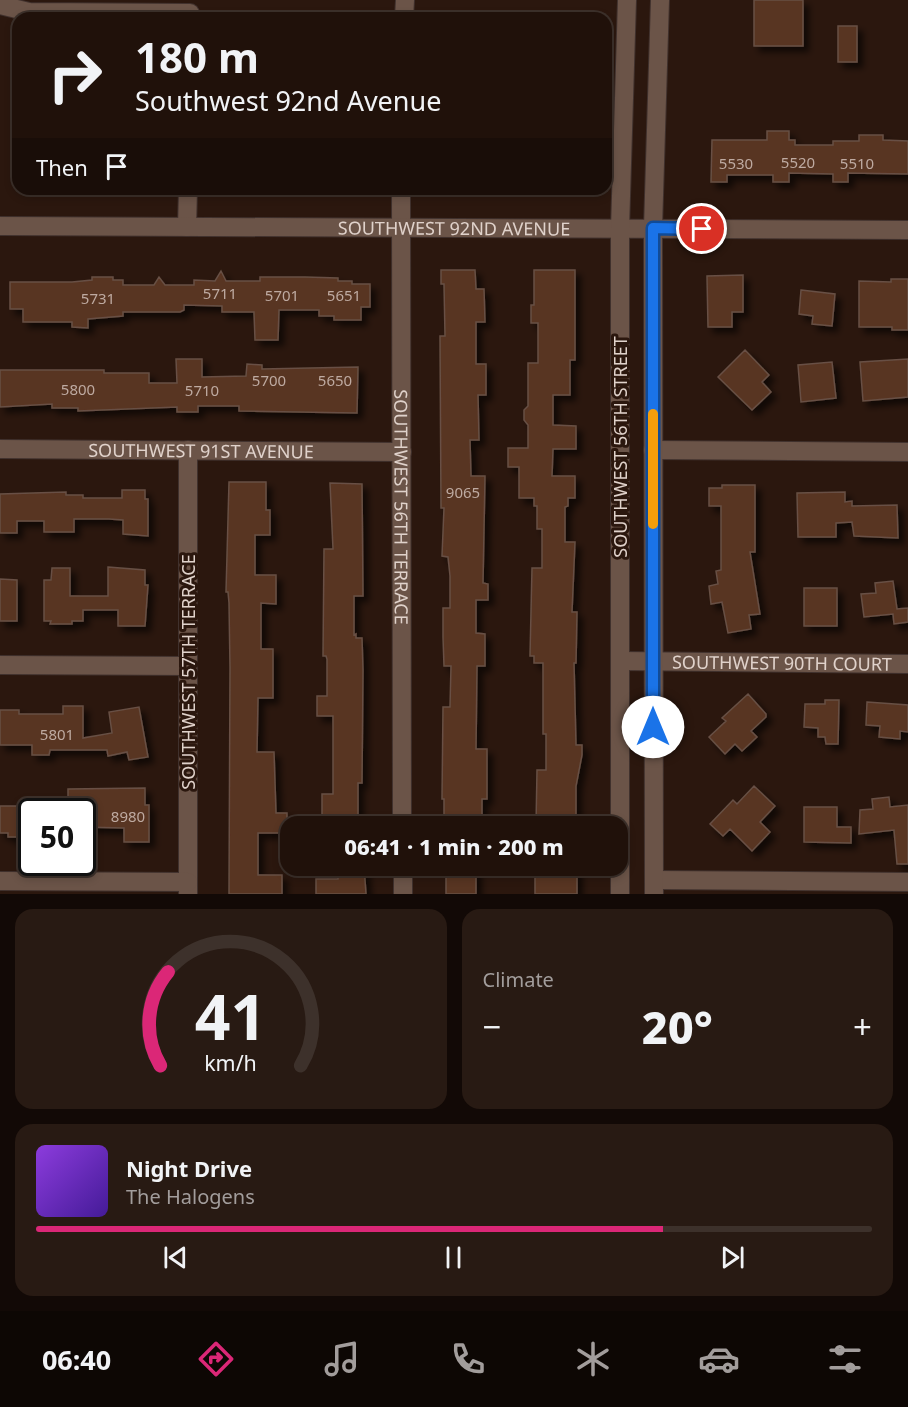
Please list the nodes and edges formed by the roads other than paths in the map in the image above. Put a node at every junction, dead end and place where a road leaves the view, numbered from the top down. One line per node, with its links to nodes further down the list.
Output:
1 (627, 0): 11 (street, SOUTHWEST 56TH STREET)
2 (660, 0): 10 (street, SOUTHWEST 56TH STREET)
3 (0, 5): 4 (street)
4 (190, 10)
5 (188, 195): 8 (street)
6 (401, 195): 9 (street, SOUTHWEST 56TH TERRACE)
7 (0, 226): 8 (street, SOUTHWEST 92ND AVENUE)
8 (187, 227): 9 (street, SOUTHWEST 92ND AVENUE)
9 (401, 228): 11 (street, SOUTHWEST 92ND AVENUE); 16 (street, SOUTHWEST 56TH TERRACE)
10 (653, 228): 11 (street, SOUTHWEST 92ND AVENUE); 12 (street, SOUTHWEST 92ND AVENUE); 15 (street, SOUTHWEST 56TH STREET)
11 (620, 229): 18 (street, SOUTHWEST 56TH STREET)
12 (908, 230)
13 (0, 449): 14 (street, SOUTHWEST 91ST AVENUE)
14 (188, 450): 16 (street, SOUTHWEST 91ST AVENUE); 22 (street, SOUTHWEST 57TH TERRACE)
15 (653, 450): 17 (street); 19 (street, SOUTHWEST 56TH STREET)
16 (402, 452): 23 (street, SOUTHWEST 56TH TERRACE)
17 (908, 452)
18 (620, 661): 19 (street, SOUTHWEST 90TH COURT); 30 (street, SOUTHWEST 56TH STREET)
19 (653, 662): 20 (street, SOUTHWEST 90TH COURT); 27 (street, SOUTHWEST 56TH STREET)
20 (908, 664)
21 (0, 665): 22 (street)
22 (188, 666): 28 (street, SOUTHWEST 57TH TERRACE)
23 (402, 816)
24 (402, 876): 29 (street)
25 (0, 881): 28 (street)
26 (908, 882): 27 (street)
27 (654, 887)
28 (188, 888)
29 (403, 894)
30 (620, 894)

